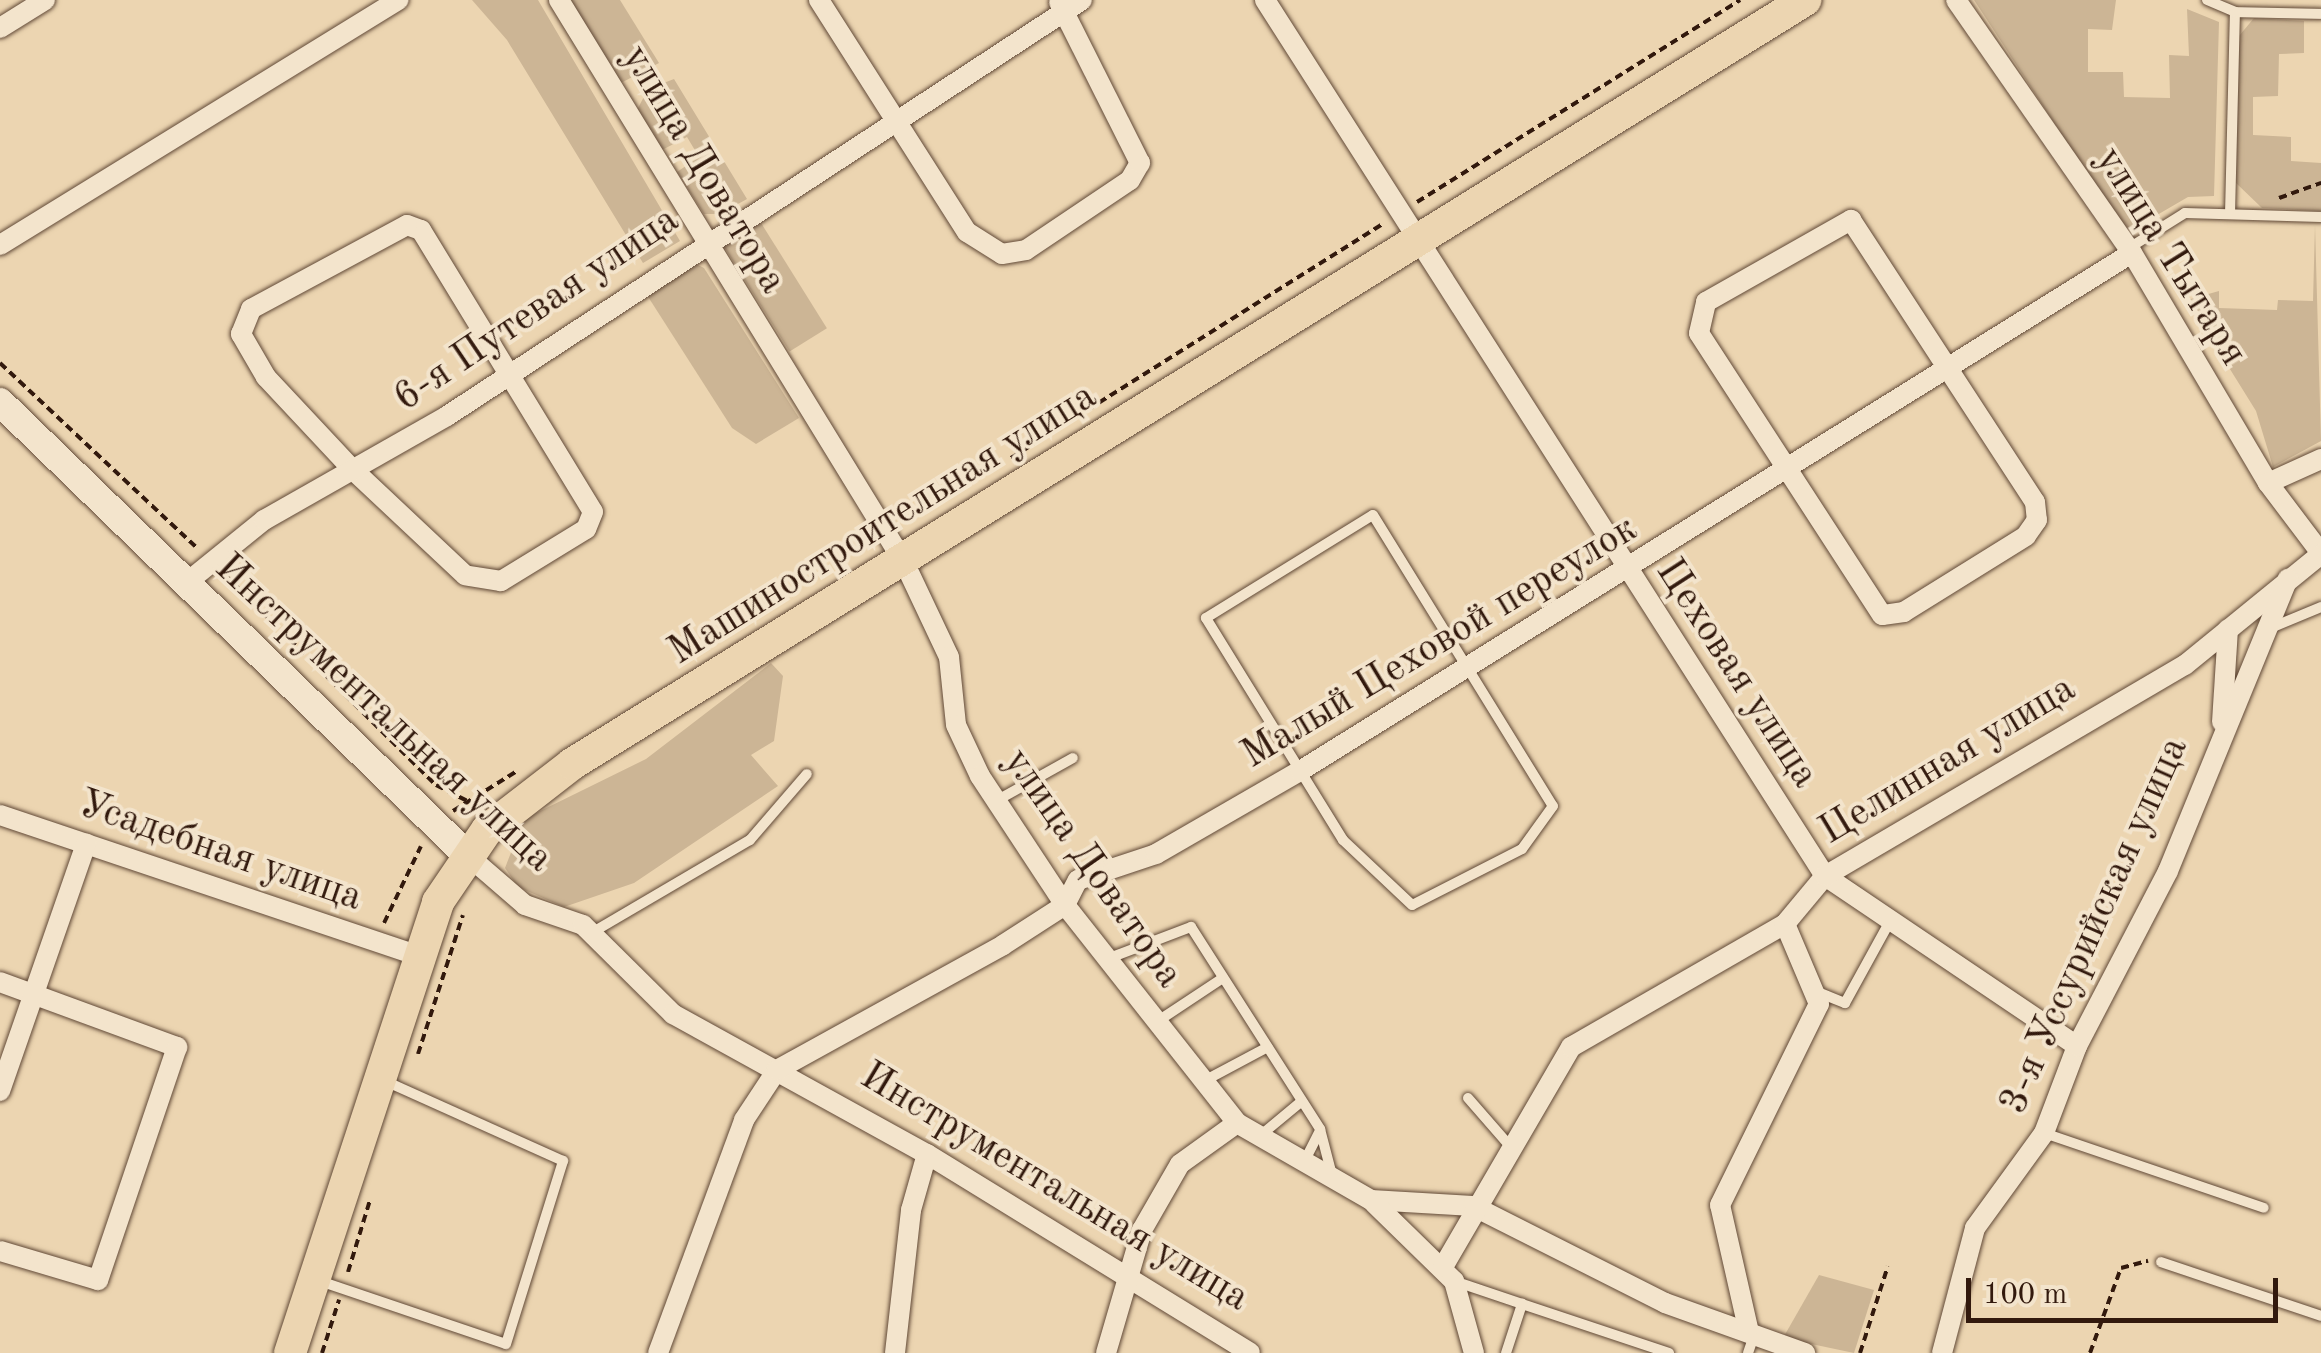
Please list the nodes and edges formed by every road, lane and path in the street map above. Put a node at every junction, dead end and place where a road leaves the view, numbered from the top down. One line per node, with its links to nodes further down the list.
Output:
1 (45, 0): 12 (street)
2 (399, 0): 20 (street)
3 (559, 0): 18 (street, улица Доватора)
4 (819, 0): 13 (street)
5 (1265, 0): 19 (street, Цеховая улица)
6 (1805, 0): 19 (main road, Машиностроительная улица)
7 (1956, 0): 21 (street, улица Тытаря)
8 (2207, 0): 10 (lane)
9 (1068, 4): 13 (street, 6-я Путевая улица); 13 (street)
10 (2234, 12): 11 (lane); 15 (lane)
11 (2321, 14)
12 (0, 28)
13 (892, 120): 18 (street, 6-я Путевая улица)
14 (2321, 182): 16 (path)
15 (2230, 214): 16 (lane); 21 (lane)
16 (2271, 216): 17 (lane)
17 (2321, 217)
18 (706, 240): 24 (street, 6-я Путевая улица); 32 (street, улица Доватора)
19 (1417, 242): 32 (main road, Машиностроительная улица); 33 (street, Цеховая улица)
20 (0, 245)
21 (2131, 250): 23 (street, Малый Цеховой переулок); 29 (street, улица Тытаря)
22 (0, 363): 31 (path)
23 (1950, 366): 28 (street, Малый Цеховой переулок); 28 (street); 28 (street)
24 (510, 370): 27 (street, 6-я Путевая улица); 27 (street); 27 (street)
25 (0, 402): 35 (street, Инструментальная улица)
26 (2321, 459): 29 (street)
27 (352, 469): 31 (street, 6-я Путевая улица)
28 (1786, 472): 33 (street, Малый Цеховой переулок)
29 (2268, 483): 30 (street, улица Тытаря)
30 (2321, 553): 34 (street, Целинная улица)
31 (210, 560): 35 (street, 6-я Путевая улица); 45 (path)
32 (904, 564): 44 (street, улица Доватора); 48 (main road, Машиностроительная улица)
33 (1626, 571): 39 (street, Малый Цеховой переулок); 49 (street, Цеховая улица)
34 (2288, 579): 37 (street, 3-я Уссурийская улица); 38 (street, Целинная улица)
35 (184, 584): 48 (street, Инструментальная улица)
36 (2321, 607): 37 (lane)
37 (2273, 628): 40 (street, 3-я Уссурийская улица)
38 (2228, 629): 40 (street); 49 (street, Целинная улица)
39 (1468, 668): 42 (street, Малый Цеховой переулок); 42 (lane); 42 (lane)
40 (2222, 733): 62 (street, 3-я Уссурийская улица)
41 (1073, 758): 44 (lane)
42 (1300, 771): 50 (street, Малый Цеховой переулок)
43 (807, 774): 54 (lane)
44 (995, 801): 50 (street, улица Доватора)
45 (468, 802)
46 (0, 815): 47 (street, Усадебная улица)
47 (86, 844): 55 (street, Усадебная улица); 60 (street)
48 (466, 854): 54 (street, Инструментальная улица); 55 (main road, Машиностроительная улица)
49 (1825, 876): 52 (street, Цеховая улица); 53 (street, Целинная улица)
50 (1064, 905): 56 (street, улица Доватора); 64 (street, Малый Цеховой переулок)
51 (455, 911): 66 (path)
52 (1889, 923): 59 (lane); 62 (street, Цеховая улица)
53 (1784, 924): 59 (street); 74 (street, Целинная улица)
54 (593, 932): 64 (street, Инструментальная улица)
55 (418, 956): 66 (main road, Машиностроительная улица)
56 (1107, 959): 57 (lane); 61 (street, улица Доватора)
57 (1224, 978): 61 (lane); 63 (lane)
58 (0, 982): 60 (street)
59 (1820, 992): 90 (street)
60 (33, 994): 67 (street); 82 (street)
61 (1158, 1021): 65 (street, улица Доватора)
62 (2077, 1046): 72 (street, 3-я Уссурийская улица)
63 (1268, 1047): 65 (lane); 69 (lane)
64 (778, 1070): 75 (street, Инструментальная улица); 93 (street)
65 (1204, 1081): 70 (street, улица Доватора)
66 (392, 1084): 87 (main road, Машиностроительная улица); 87 (lane)
67 (0, 1090)
68 (1468, 1098): 74 (lane)
69 (1302, 1101): 71 (lane); 73 (lane)
70 (1237, 1124): 73 (street, улица Доватора); 85 (street)
71 (1320, 1129): 76 (lane); 78 (lane)
72 (2044, 1133): 81 (lane); 103 (street, 3-я Уссурийская улица)
73 (1256, 1139): 76 (street, улица Доватора)
74 (1509, 1145): 80 (street, Целинная улица)
75 (927, 1154): 85 (street, Инструментальная улица); 94 (street)
76 (1303, 1165): 78 (street, улица Доватора)
77 (376, 1180): 87 (path)
78 (1334, 1181): 79 (street, улица Доватора)
79 (1370, 1200): 80 (street, улица Доватора); 86 (street)
80 (1473, 1206): 86 (street, Целинная улица); 90 (street)
81 (2264, 1208)
82 (0, 1251)
83 (2161, 1262): 89 (lane); 104 (path)
84 (1888, 1266): 102 (path)
85 (1123, 1274): 95 (street); 96 (street, Инструментальная улица)
86 (1449, 1274): 88 (lane); 97 (street)
87 (329, 1284): 91 (main road, Машиностроительная улица); 92 (path)
88 (1522, 1304): 98 (lane); 99 (lane)
89 (2321, 1316)
90 (1752, 1330): 100 (lane); 101 (street)
91 (290, 1353)
92 (322, 1353)
93 (658, 1353)
94 (895, 1353)
95 (1106, 1353)
96 (1250, 1353)
97 (1474, 1353)
98 (1506, 1353)
99 (1669, 1353)
100 (1748, 1353)
101 (1805, 1353)
102 (1860, 1353)
103 (1942, 1353)
104 (2090, 1353)

